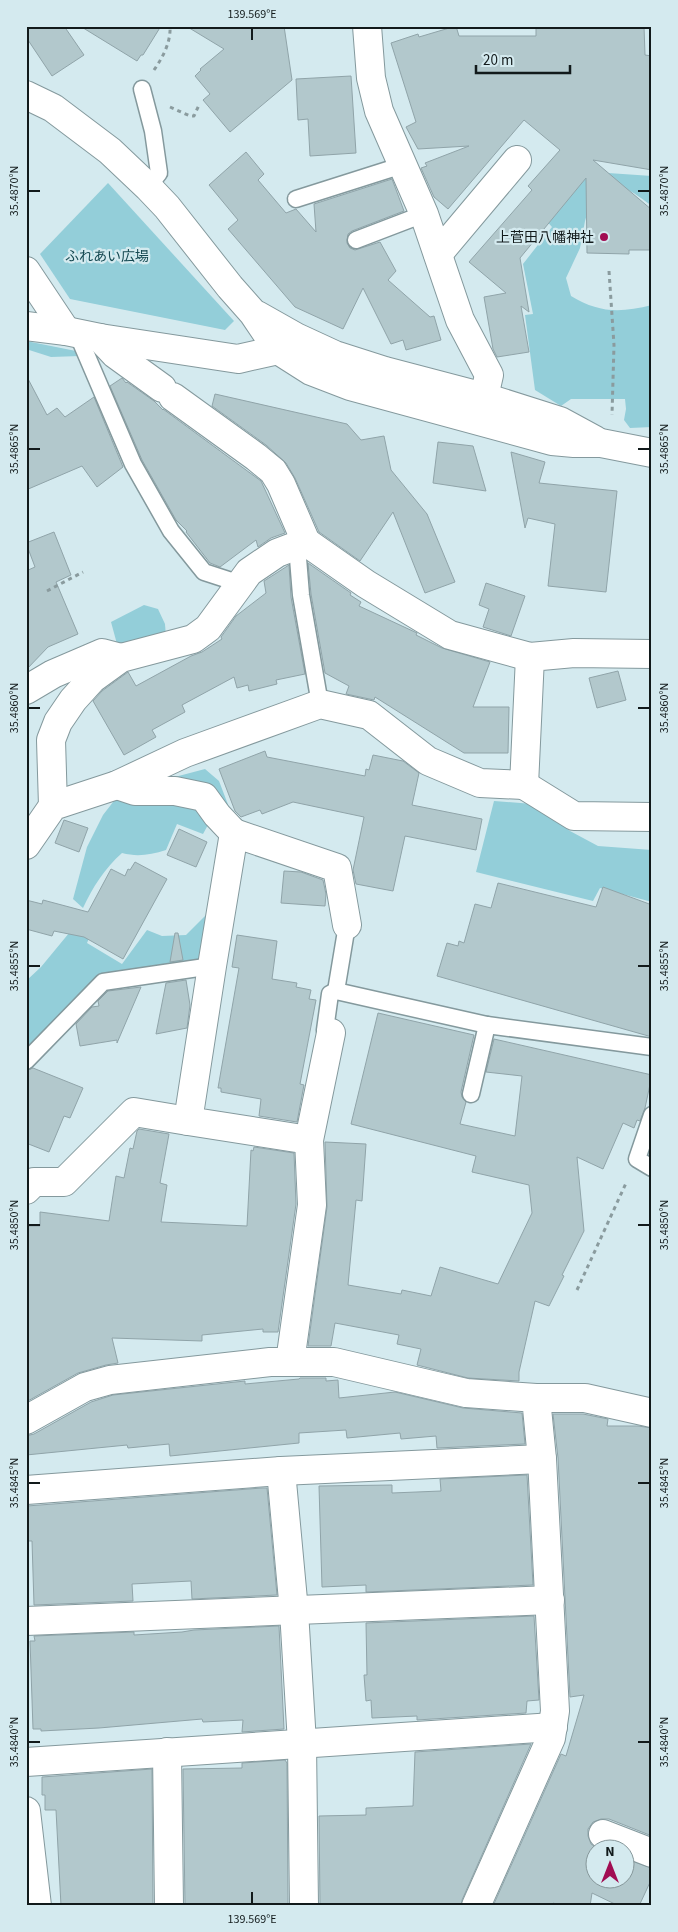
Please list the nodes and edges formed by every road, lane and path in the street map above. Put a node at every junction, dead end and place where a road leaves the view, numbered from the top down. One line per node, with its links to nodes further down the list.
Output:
1 (170, 26): 3 (path)
2 (367, 26): 8 (street)
3 (142, 89): 6 (lane)
4 (26, 95): 9 (street)
5 (199, 105): 6 (path)
6 (150, 118): 9 (lane)
7 (517, 160): 13 (street)
8 (403, 165): 10 (lane); 11 (street)
9 (148, 187): 16 (street)
10 (296, 199)
11 (424, 214): 12 (lane); 13 (street)
12 (356, 240)
13 (438, 254): 20 (street)
14 (609, 270): 21 (path)
15 (26, 271): 18 (street)
16 (253, 313): 19 (street); 20 (street)
17 (26, 326): 18 (street)
18 (81, 334): 19 (street); 23 (street); 25 (lane)
19 (278, 350): 21 (street)
20 (484, 397): 21 (street)
21 (606, 432): 22 (street)
22 (652, 453)
23 (301, 544): 25 (street); 28 (street); 31 (lane)
24 (83, 572): 26 (path)
25 (241, 584): 29 (street)
26 (47, 591)
27 (652, 654): 28 (street)
28 (530, 657): 33 (street)
29 (121, 658): 30 (street); 34 (street)
30 (26, 690)
31 (320, 704): 32 (street); 33 (street)
32 (117, 785): 34 (street); 36 (street)
33 (524, 786): 35 (street)
34 (53, 806): 37 (street)
35 (652, 817)
36 (234, 833): 38 (street); 39 (street)
37 (26, 845)
38 (346, 924): 40 (lane)
39 (212, 966): 44 (lane); 47 (street)
40 (336, 991): 41 (lane); 42 (lane)
41 (487, 1025): 43 (lane); 45 (lane)
42 (331, 1032): 48 (street)
43 (652, 1046)
44 (26, 1060)
45 (471, 1094)
46 (652, 1114): 49 (lane)
47 (188, 1122): 48 (street); 51 (street)
48 (309, 1140): 53 (street)
49 (637, 1159): 50 (lane); 52 (path)
50 (652, 1168)
51 (26, 1190)
52 (577, 1290)
53 (290, 1362): 54 (street); 56 (street)
54 (536, 1398): 55 (street); 57 (street)
55 (652, 1413)
56 (26, 1420)
57 (542, 1458): 58 (street); 60 (street)
58 (281, 1472): 59 (street); 61 (street)
59 (26, 1490)
60 (550, 1600): 61 (street); 63 (street)
61 (294, 1610): 62 (street); 64 (street)
62 (26, 1621)
63 (553, 1727): 64 (street); 73 (street)
64 (302, 1743): 65 (street); 72 (street)
65 (167, 1752): 66 (street); 71 (street)
66 (26, 1762)
67 (26, 1811): 70 (street)
68 (603, 1834): 69 (street)
69 (652, 1853)
70 (38, 1906)
71 (169, 1906)
72 (304, 1906)
73 (476, 1906)

